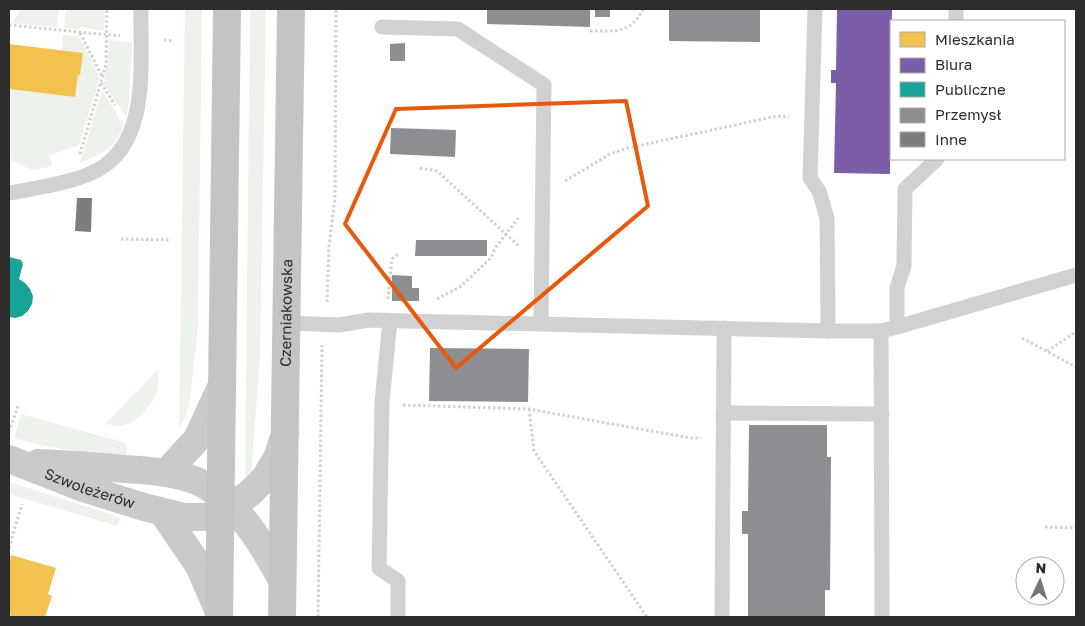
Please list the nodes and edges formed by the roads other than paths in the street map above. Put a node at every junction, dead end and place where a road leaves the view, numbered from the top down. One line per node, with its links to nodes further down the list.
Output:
1 (141, 9): 7 (lane)
2 (227, 9): 16 (main road)
3 (291, 9): 10 (main road, Czerniakowska)
4 (815, 9): 15 (lane)
5 (382, 27): 11 (lane)
6 (936, 160): 12 (lane)
7 (9, 193)
8 (1076, 275): 12 (lane)
9 (390, 321): 10 (lane); 11 (lane); 27 (lane)
10 (287, 323): 19 (main road, Czerniakowska)
11 (541, 324): 13 (lane)
12 (897, 327): 14 (lane)
13 (724, 328): 15 (lane); 17 (lane)
14 (881, 330): 15 (lane); 18 (lane)
15 (828, 331)
16 (222, 385): 21 (street); 22 (main road)
17 (723, 413): 18 (lane); 28 (lane)
18 (882, 414): 29 (lane)
19 (285, 434): 22 (street, Szwoleżerów); 24 (main road, Czerniakowska)
20 (14, 460): 21 (street, Szwoleżerów); 23 (street, Szwoleżerów)
21 (166, 472): 22 (street, Szwoleżerów)
22 (224, 505): 23 (street, Szwoleżerów); 24 (street, Szwoleżerów); 25 (main road)
23 (163, 513): 25 (street)
24 (282, 580): 26 (main road, Czerniakowska)
25 (219, 614)
26 (282, 617)
27 (398, 617)
28 (722, 617)
29 (882, 617)

